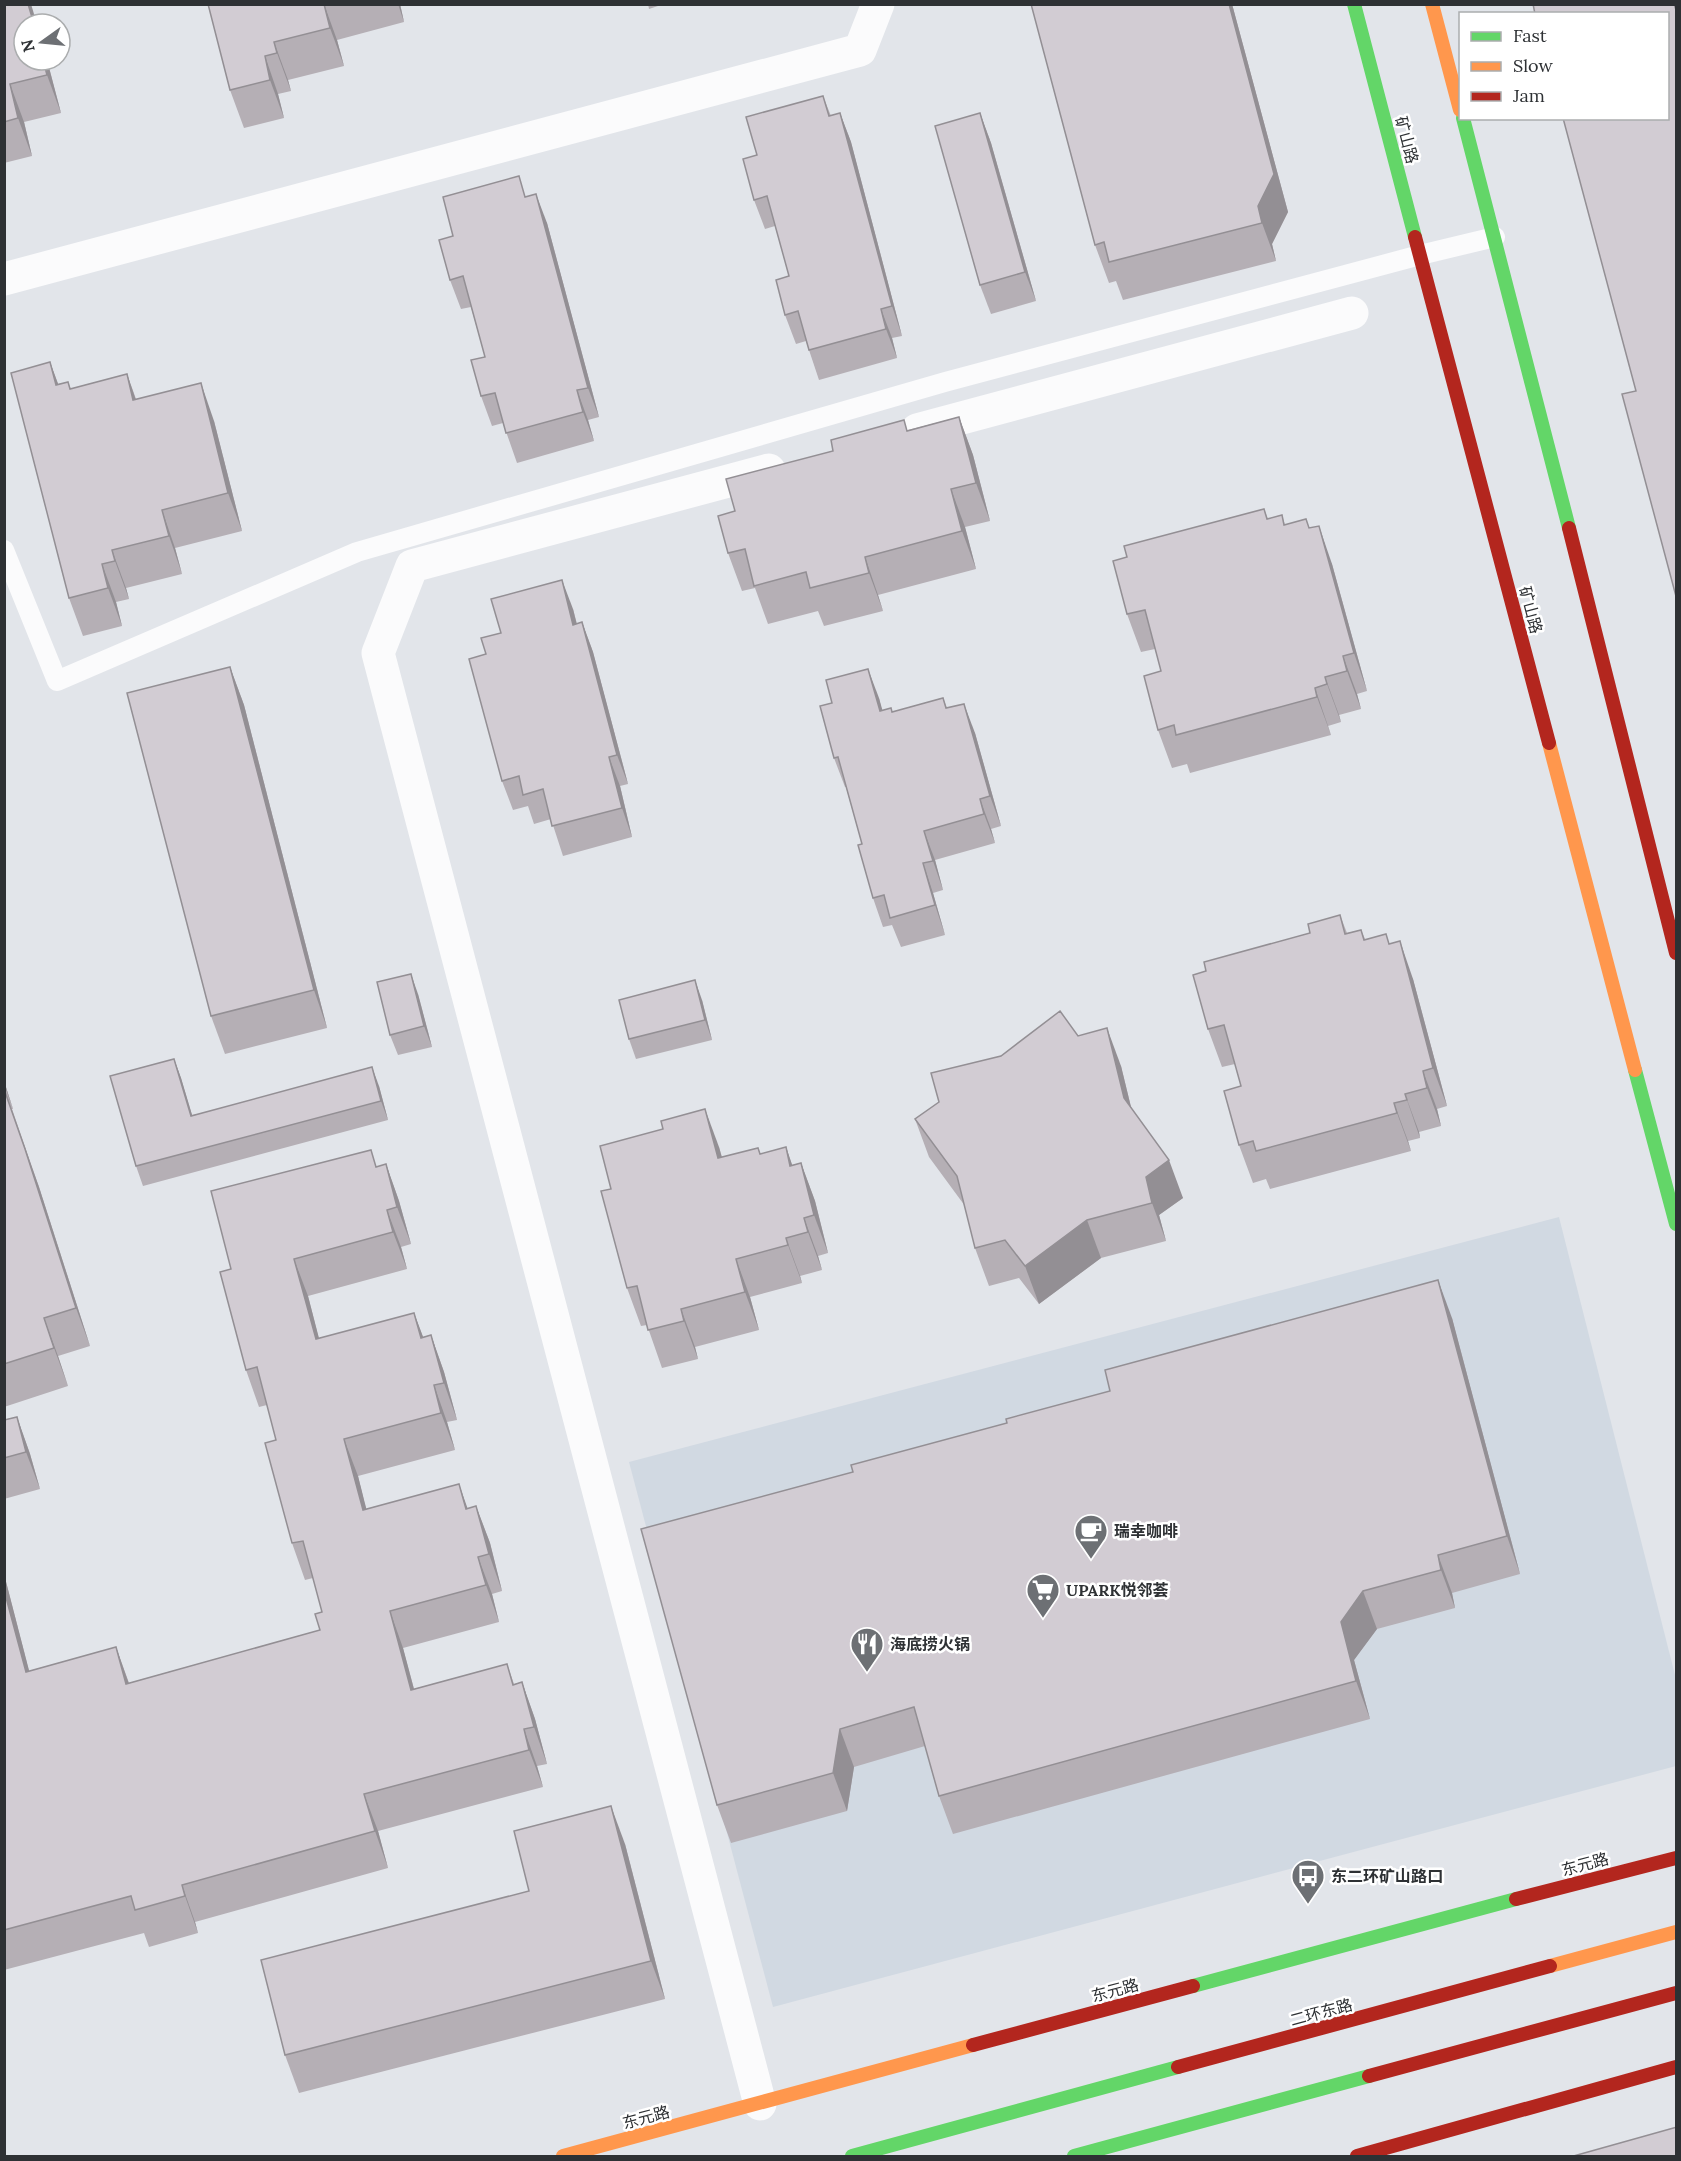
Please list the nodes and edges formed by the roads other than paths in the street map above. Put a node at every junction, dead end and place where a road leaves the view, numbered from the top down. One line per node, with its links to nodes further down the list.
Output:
1 (878, 4): 8 (street)
2 (1354, 4): 7 (main road, 矿山路)
3 (1432, 4): 4 (main road)
4 (1459, 103)
5 (1464, 120): 6 (main road)
6 (1495, 237): 7 (lane); 13 (main road)
7 (1420, 255): 12 (lane); 14 (main road, 矿山路)
8 (4, 279)
9 (1352, 313): 10 (street)
10 (894, 436)
11 (802, 461): 19 (street)
12 (4, 550)
13 (1677, 953)
14 (1677, 1224)
15 (1677, 1858): 19 (main road, 东元路)
16 (1677, 1932): 21 (main road, 二环东路)
17 (1677, 1993): 22 (main road)
18 (1677, 2067): 23 (main road)
19 (760, 2104): 20 (main road, 东元路)
20 (563, 2157)
21 (852, 2157)
22 (1074, 2157)
23 (1357, 2157)

